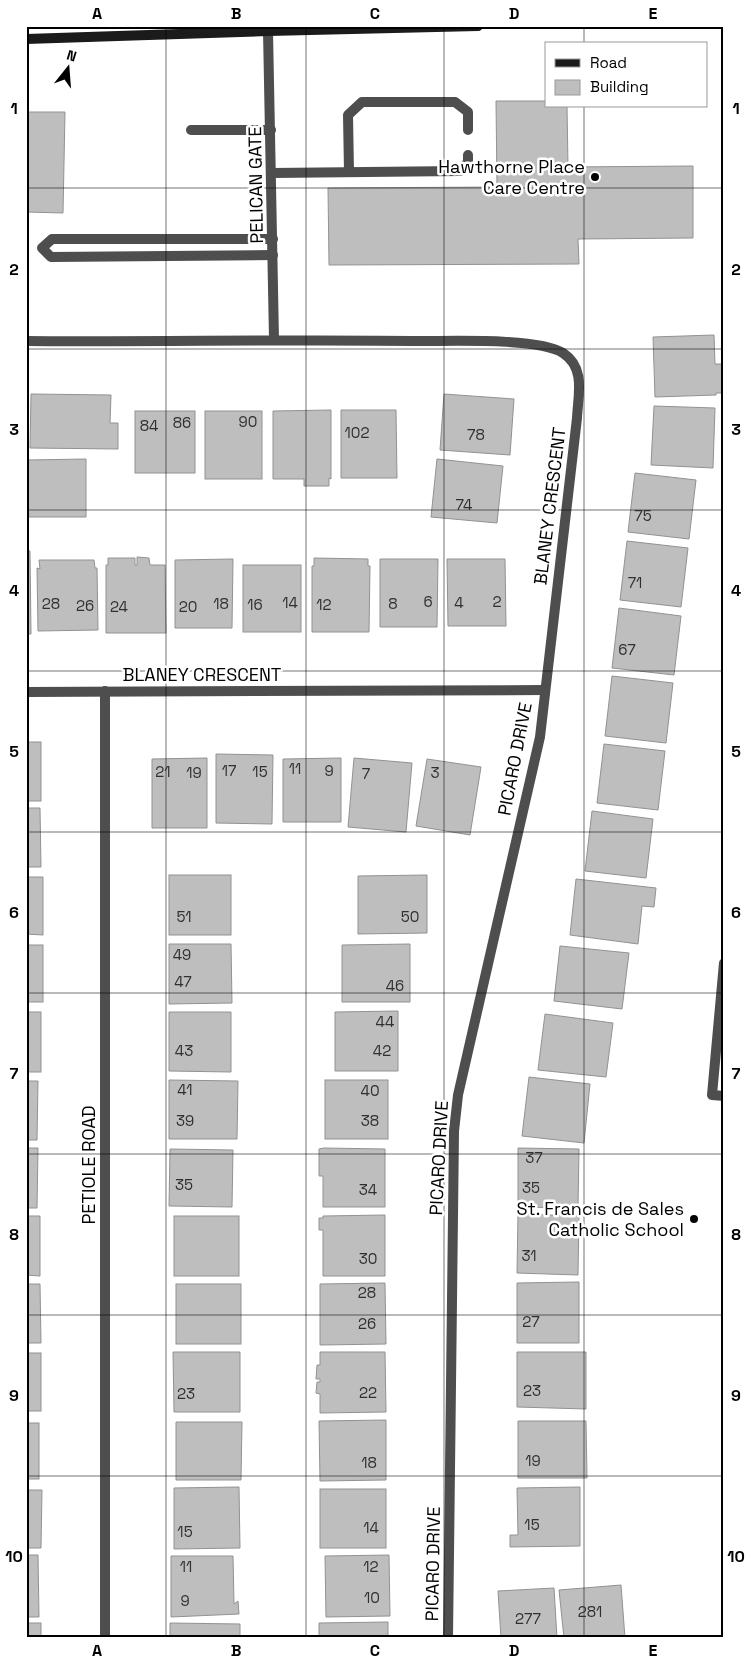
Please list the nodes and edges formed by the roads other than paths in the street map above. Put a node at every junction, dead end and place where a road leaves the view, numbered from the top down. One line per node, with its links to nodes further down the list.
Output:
1 (478, 26): 2 (main road)
2 (268, 31): 3 (main road); 5 (street, PELICAN GATE)
3 (26, 38)
4 (191, 130): 5 (street)
5 (271, 130): 9 (street, PELICAN GATE)
6 (468, 130): 8 (street)
7 (468, 155): 8 (street)
8 (349, 172): 9 (street)
9 (272, 173): 10 (street, PELICAN GATE)
10 (273, 239): 11 (street, PELICAN GATE); 11 (street)
11 (273, 254): 12 (street, PELICAN GATE)
12 (274, 339): 13 (street, BLANEY CRESCENT); 14 (street, BLANEY CRESCENT)
13 (26, 341)
14 (544, 690): 15 (street, BLANEY CRESCENT); 20 (street, PICARO DRIVE)
15 (105, 691): 16 (street, BLANEY CRESCENT); 19 (street, PETIOLE ROAD)
16 (26, 692)
17 (724, 963): 18 (street)
18 (724, 1096)
19 (105, 1638)
20 (448, 1638)

